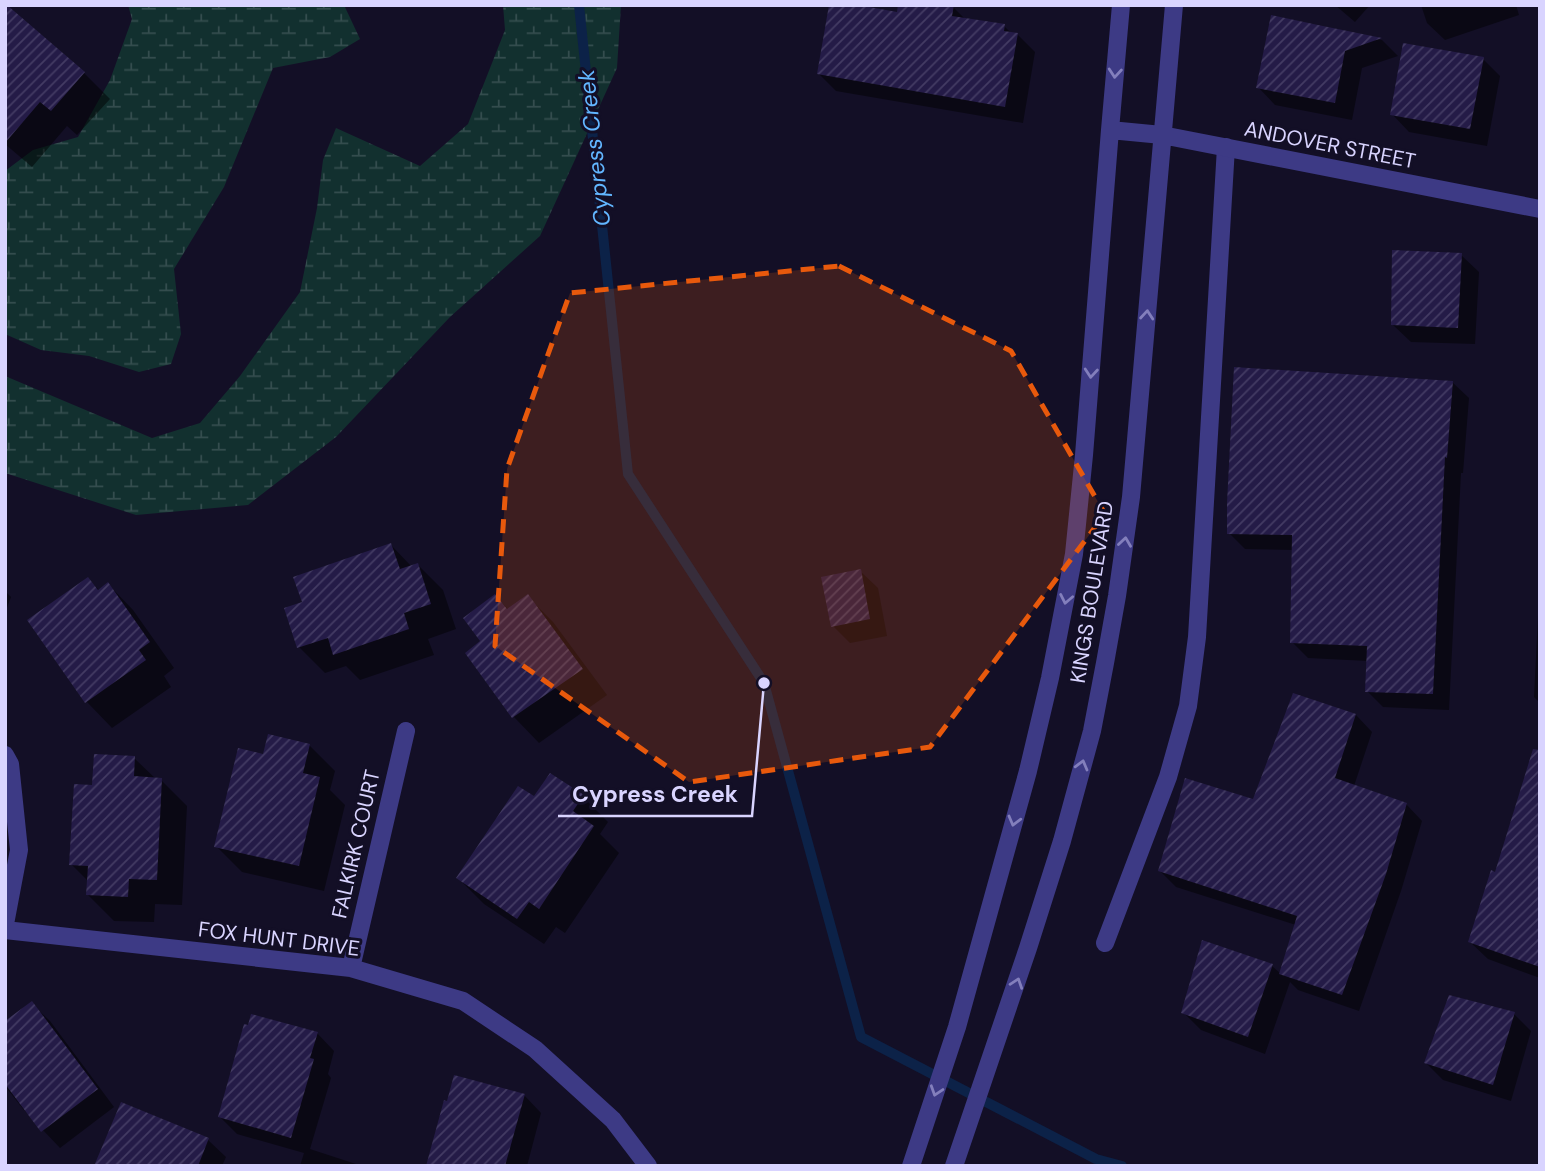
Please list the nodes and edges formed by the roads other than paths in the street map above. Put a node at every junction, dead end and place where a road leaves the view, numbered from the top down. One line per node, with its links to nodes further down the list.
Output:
1 (1121, 5): 3 (street, KINGS BOULEVARD, one-way to 3)
2 (1174, 5): 4 (street, KINGS BOULEVARD)
3 (1110, 130): 4 (street, ANDOVER STREET); 14 (street, KINGS BOULEVARD, one-way to 14)
4 (1162, 135): 5 (street, ANDOVER STREET); 15 (street, KINGS BOULEVARD, one-way to 4)
5 (1226, 147): 6 (street, ANDOVER STREET); 11 (street)
6 (1540, 209)
7 (406, 731): 12 (street, FALKIRK COURT)
8 (5, 755): 9 (street)
9 (5, 924)
10 (5, 930): 12 (street, FOX HUNT DRIVE)
11 (1105, 943)
12 (351, 968): 13 (street, FOX HUNT DRIVE)
13 (648, 1166)
14 (911, 1166)
15 (954, 1166)

